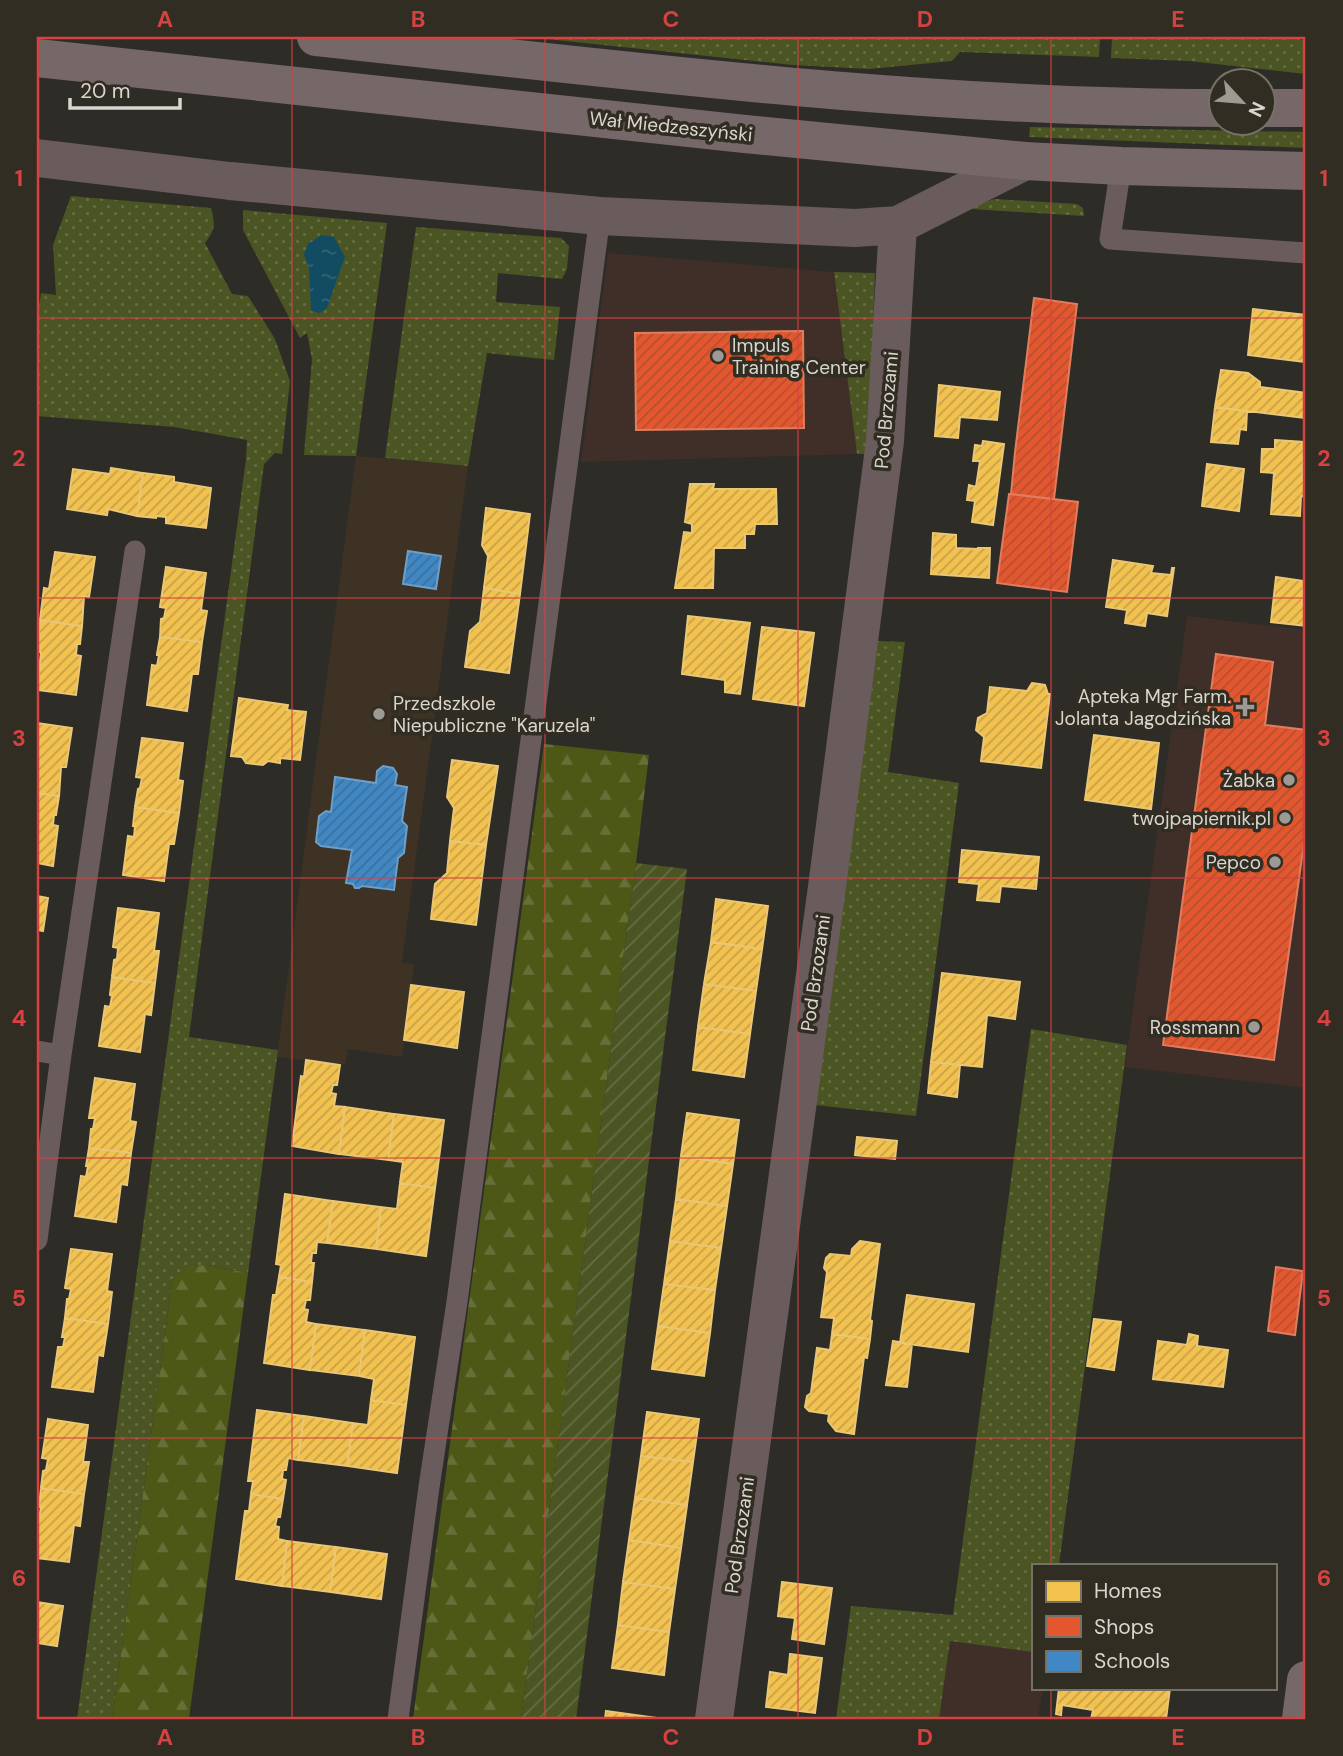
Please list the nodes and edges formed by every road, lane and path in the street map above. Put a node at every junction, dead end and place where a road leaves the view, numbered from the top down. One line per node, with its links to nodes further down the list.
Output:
1 (316, 37): 3 (main road)
2 (37, 58): 7 (main road, Wał Miedzeszyński)
3 (1206, 108)
4 (1276, 108): 5 (main road)
5 (1306, 108)
6 (37, 158): 10 (street)
7 (1024, 161): 8 (main road, Wał Miedzeszyński); 11 (street)
8 (1121, 166): 9 (main road, Wał Miedzeszyński); 12 (lane)
9 (1306, 171)
10 (600, 216): 11 (street); 18 (lane)
11 (898, 225): 19 (street, Pod Brzozami)
12 (1306, 253)
13 (135, 551): 15 (lane)
14 (37, 1051): 15 (lane)
15 (61, 1055): 16 (lane)
16 (37, 1240)
17 (1306, 1680): 20 (main road)
18 (398, 1719)
19 (714, 1719)
20 (1301, 1719)

